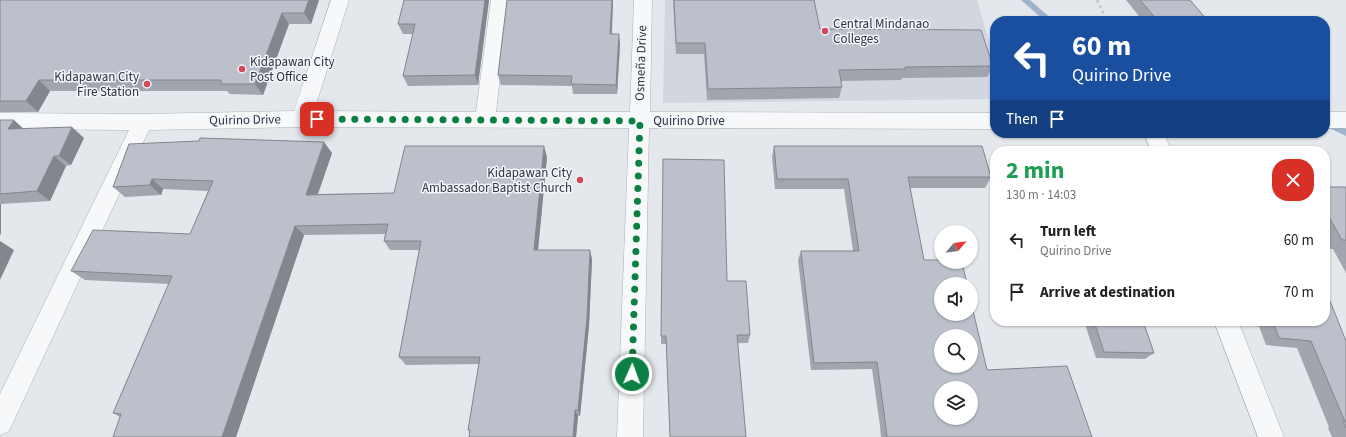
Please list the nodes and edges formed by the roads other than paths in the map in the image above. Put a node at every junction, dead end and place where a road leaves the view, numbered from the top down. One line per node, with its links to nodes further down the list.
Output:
1 (340, 0): 4 (street)
2 (500, 0): 5 (street)
3 (643, 0): 9 (street, Osmeña Drive)
4 (301, 119): 5 (street, Quirino Drive); 11 (street, Quirino Drive)
5 (485, 120): 9 (street, Quirino Drive)
6 (1330, 120): 7 (street)
7 (1346, 120)
8 (0, 121): 11 (street, Quirino Drive)
9 (640, 121): 10 (street, Quirino Drive); 14 (street, Osmeña Drive)
10 (990, 121)
11 (143, 122): 13 (street)
12 (1228, 326): 15 (street)
13 (0, 422)
14 (630, 437)
15 (1271, 437)

